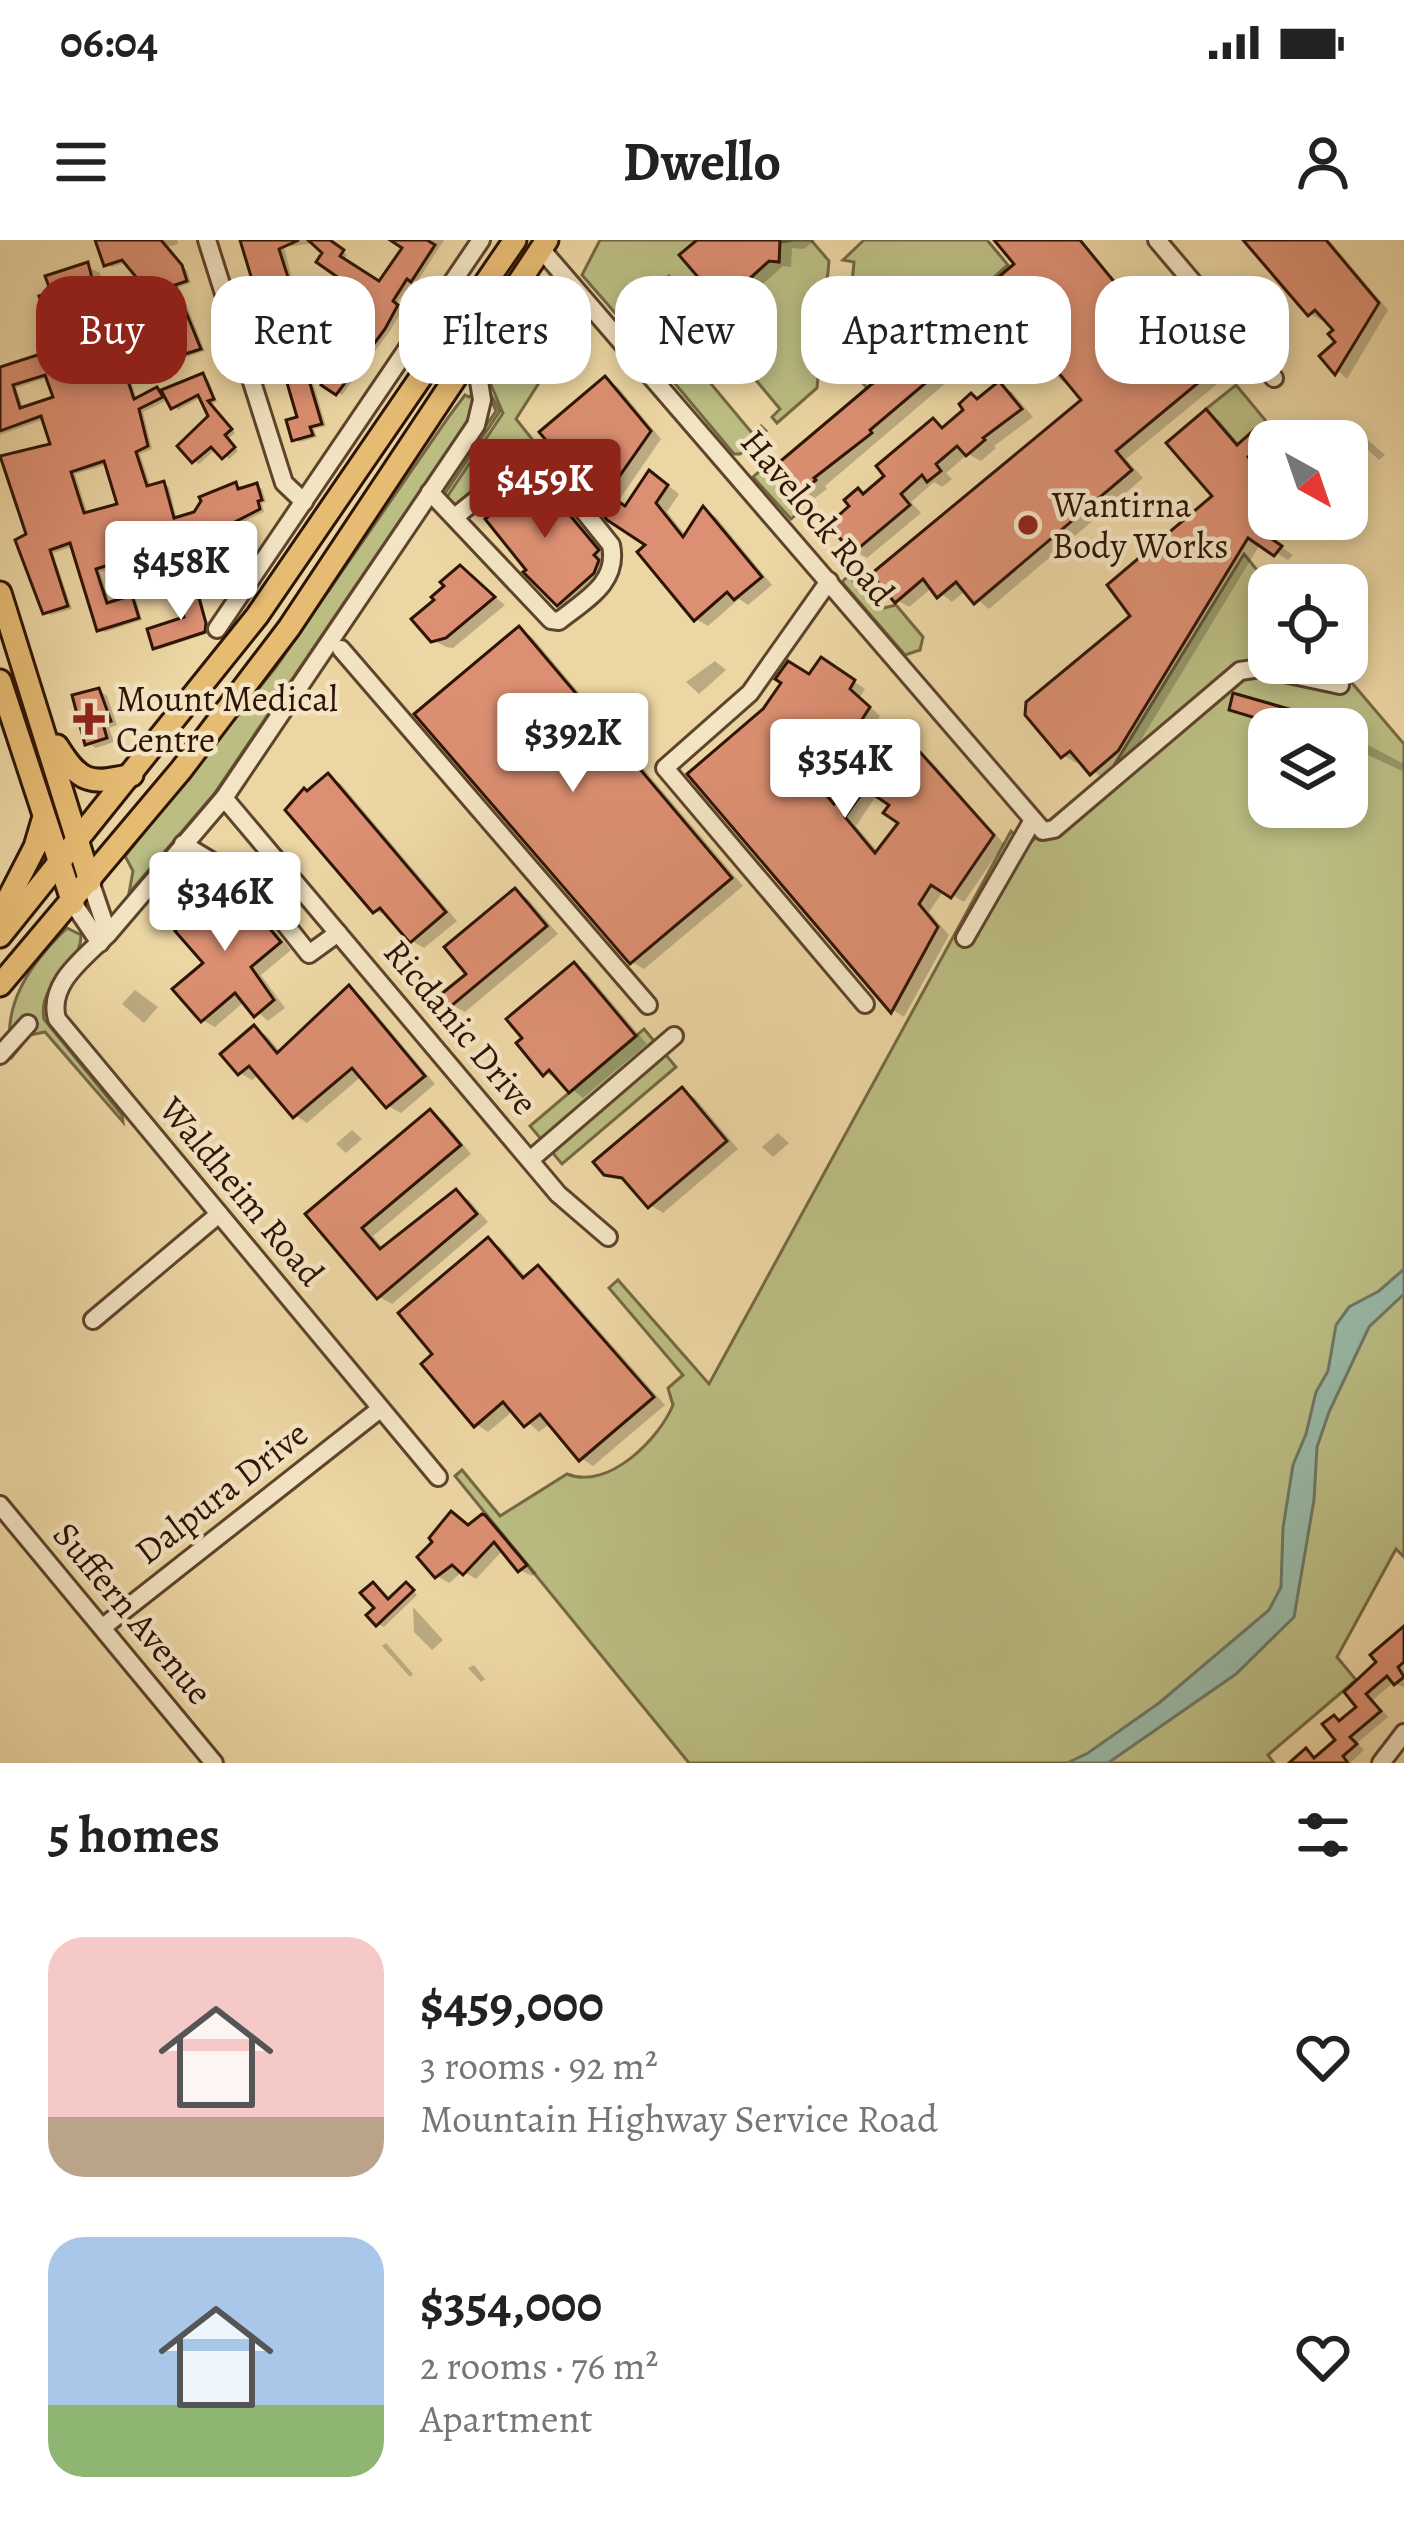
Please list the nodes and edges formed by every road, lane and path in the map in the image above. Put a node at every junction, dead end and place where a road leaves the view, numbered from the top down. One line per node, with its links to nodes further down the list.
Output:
1 (207, 240): 13 (street)
2 (481, 240): 11 (street)
3 (515, 240): 10 (main road)
4 (1157, 240): 7 (street)
5 (539, 243): 6 (main road); 16 (street, Havelock Road)
6 (519, 276)
7 (1188, 276)
8 (451, 384): 20 (main road)
9 (479, 384): 12 (street, Waldheim Road)
10 (365, 462): 11 (street); 18 (main road)
11 (325, 471): 13 (street)
12 (430, 492): 14 (street); 29 (street, Waldheim Road)
13 (304, 502): 15 (street)
14 (456, 516): 14 (street)
15 (253, 576): 18 (street); 21 (street)
16 (829, 581): 31 (street, Havelock Road); 43 (street)
17 (0, 593): 19 (main road)
18 (257, 616): 24 (main road)
19 (11, 628): 23 (main road); 27 (main road)
20 (289, 628): 24 (main road); 35 (main road)
21 (218, 629)
22 (341, 650): 44 (street)
23 (0, 667)
24 (209, 678): 28 (main road)
25 (0, 681): 30 (main road)
26 (1340, 685): 31 (street)
27 (40, 720): 28 (main road); 32 (main road)
28 (131, 775): 32 (main road)
29 (224, 798): 33 (street, Waldheim Road); 38 (street, Ricdanic Drive)
30 (43, 820): 34 (main road); 37 (main road)
31 (1038, 825): 41 (street)
32 (78, 842): 34 (main road); 35 (main road)
33 (183, 844): 38 (street); 40 (street, Waldheim Road)
34 (58, 866): 36 (main road); 39 (main road)
35 (90, 880): 36 (main road); 40 (street)
36 (73, 903): 40 (street); 42 (main road)
37 (0, 915)
38 (338, 933): 48 (street, Ricdanic Drive)
39 (0, 936)
40 (104, 938): 49 (street, Waldheim Road)
41 (965, 938)
42 (0, 987)
43 (865, 1004)
44 (648, 1005)
45 (28, 1024): 47 (street)
46 (674, 1036): 48 (street)
47 (0, 1055)
48 (530, 1160): 50 (street, Ricdanic Drive)
49 (218, 1214): 51 (street); 52 (street, Waldheim Road)
50 (608, 1237)
51 (93, 1319)
52 (380, 1409): 53 (street, Waldheim Road); 55 (street, Dalpura Drive)
53 (438, 1477)
54 (0, 1505): 55 (street, Suffern Avenue)
55 (103, 1627): 57 (street, Suffern Avenue)
56 (1404, 1733): 58 (street)
57 (214, 1763)
58 (1381, 1763)

